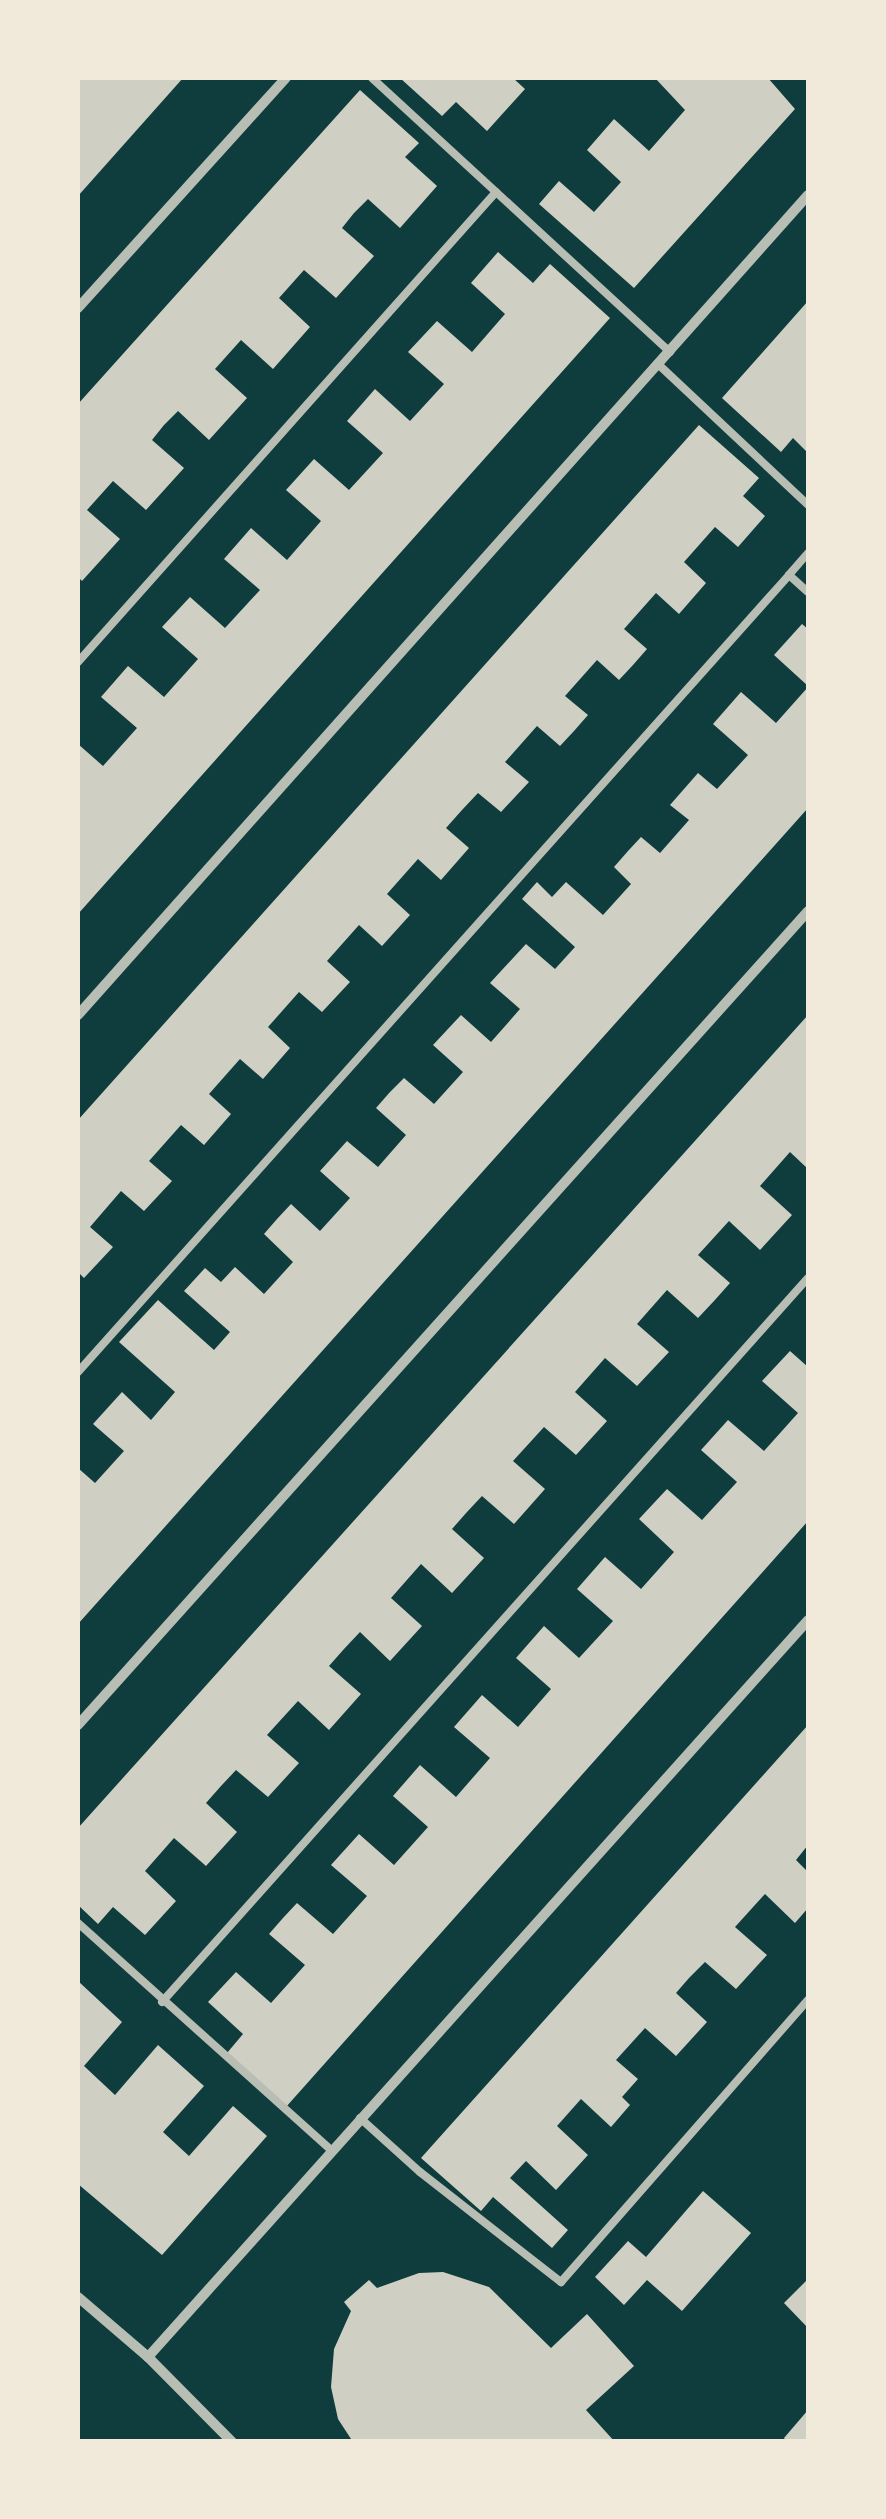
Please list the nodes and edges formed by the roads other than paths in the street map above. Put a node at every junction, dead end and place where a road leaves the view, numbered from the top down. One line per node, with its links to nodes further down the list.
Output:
1 (286, 78): 5 (street)
2 (372, 78): 3 (lane)
3 (496, 192): 6 (lane); 12 (lane)
4 (808, 195): 6 (street)
5 (78, 308)
6 (670, 352): 7 (street)
7 (659, 365): 8 (lane); 14 (street)
8 (808, 504)
9 (808, 553): 10 (lane)
10 (790, 575): 11 (lane); 16 (lane)
11 (808, 592)
12 (78, 662)
13 (808, 911): 18 (street)
14 (78, 1015)
15 (808, 1278): 21 (lane)
16 (78, 1372)
17 (808, 1620): 22 (street)
18 (78, 1725)
19 (78, 1923): 21 (lane)
20 (808, 2000): 22 (lane)
21 (162, 2002): 23 (lane)
22 (360, 2118): 23 (street)
23 (331, 2150): 25 (street)
24 (78, 2297): 25 (street)
25 (148, 2356): 26 (street)
26 (232, 2442)

